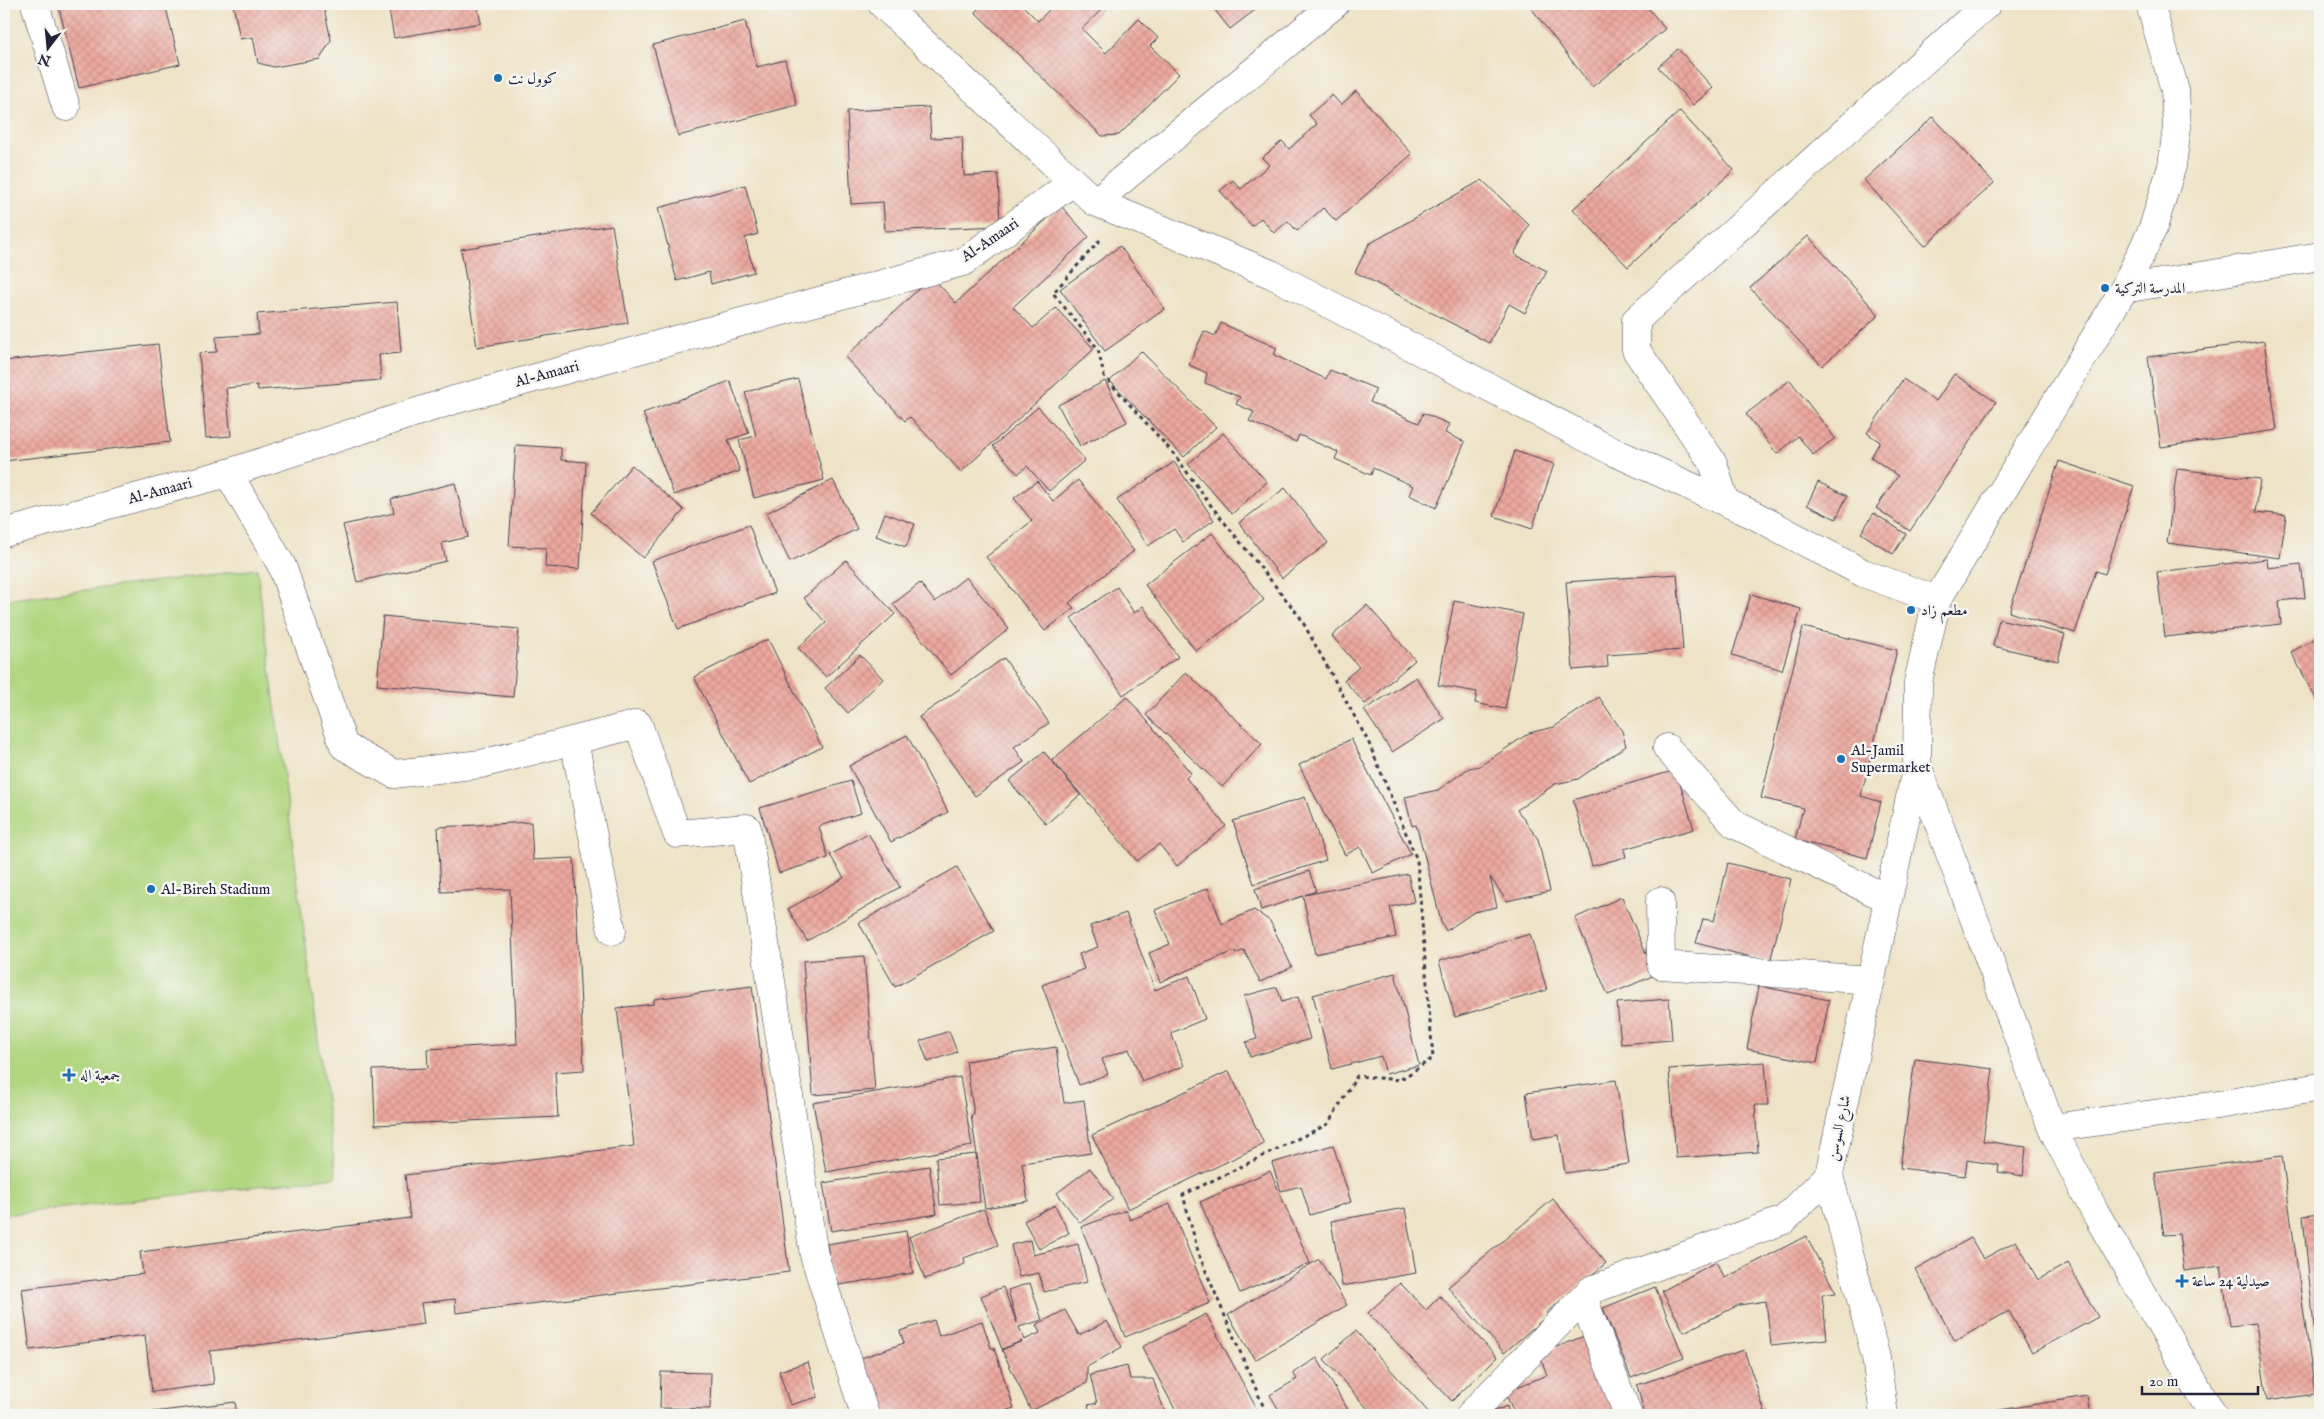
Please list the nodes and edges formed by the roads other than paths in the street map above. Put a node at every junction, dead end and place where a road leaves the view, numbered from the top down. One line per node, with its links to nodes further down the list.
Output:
1 (35, 4): 6 (street)
2 (882, 4): 7 (street)
3 (1335, 4): 8 (street)
4 (1987, 4): 12 (street)
5 (2150, 4): 10 (street)
6 (66, 107)
7 (1073, 182): 8 (street); 11 (street, Al-Amaari)
8 (1095, 202): 12 (street)
9 (2320, 256): 10 (street)
10 (2124, 289): 14 (street)
11 (228, 473): 13 (street, Al-Amaari); 15 (street)
12 (1725, 502): 14 (street)
13 (4, 533)
14 (1937, 600): 17 (street)
15 (574, 741): 20 (street); 26 (street)
16 (1668, 748): 18 (street)
17 (1917, 765): 18 (street, شارع السوسن); 23 (street)
18 (1888, 899): 21 (street, شارع السوسن)
19 (1660, 900): 21 (street)
20 (612, 931)
21 (1871, 980): 24 (street, شارع السوسن)
22 (2320, 1087): 23 (street)
23 (2052, 1128): 30 (street)
24 (1829, 1175): 25 (street, شارع السوسن); 29 (street)
25 (1583, 1298): 27 (street, شارع السوسن); 28 (street)
26 (865, 1415)
27 (1470, 1415)
28 (1628, 1415)
29 (1884, 1415)
30 (2213, 1415)

